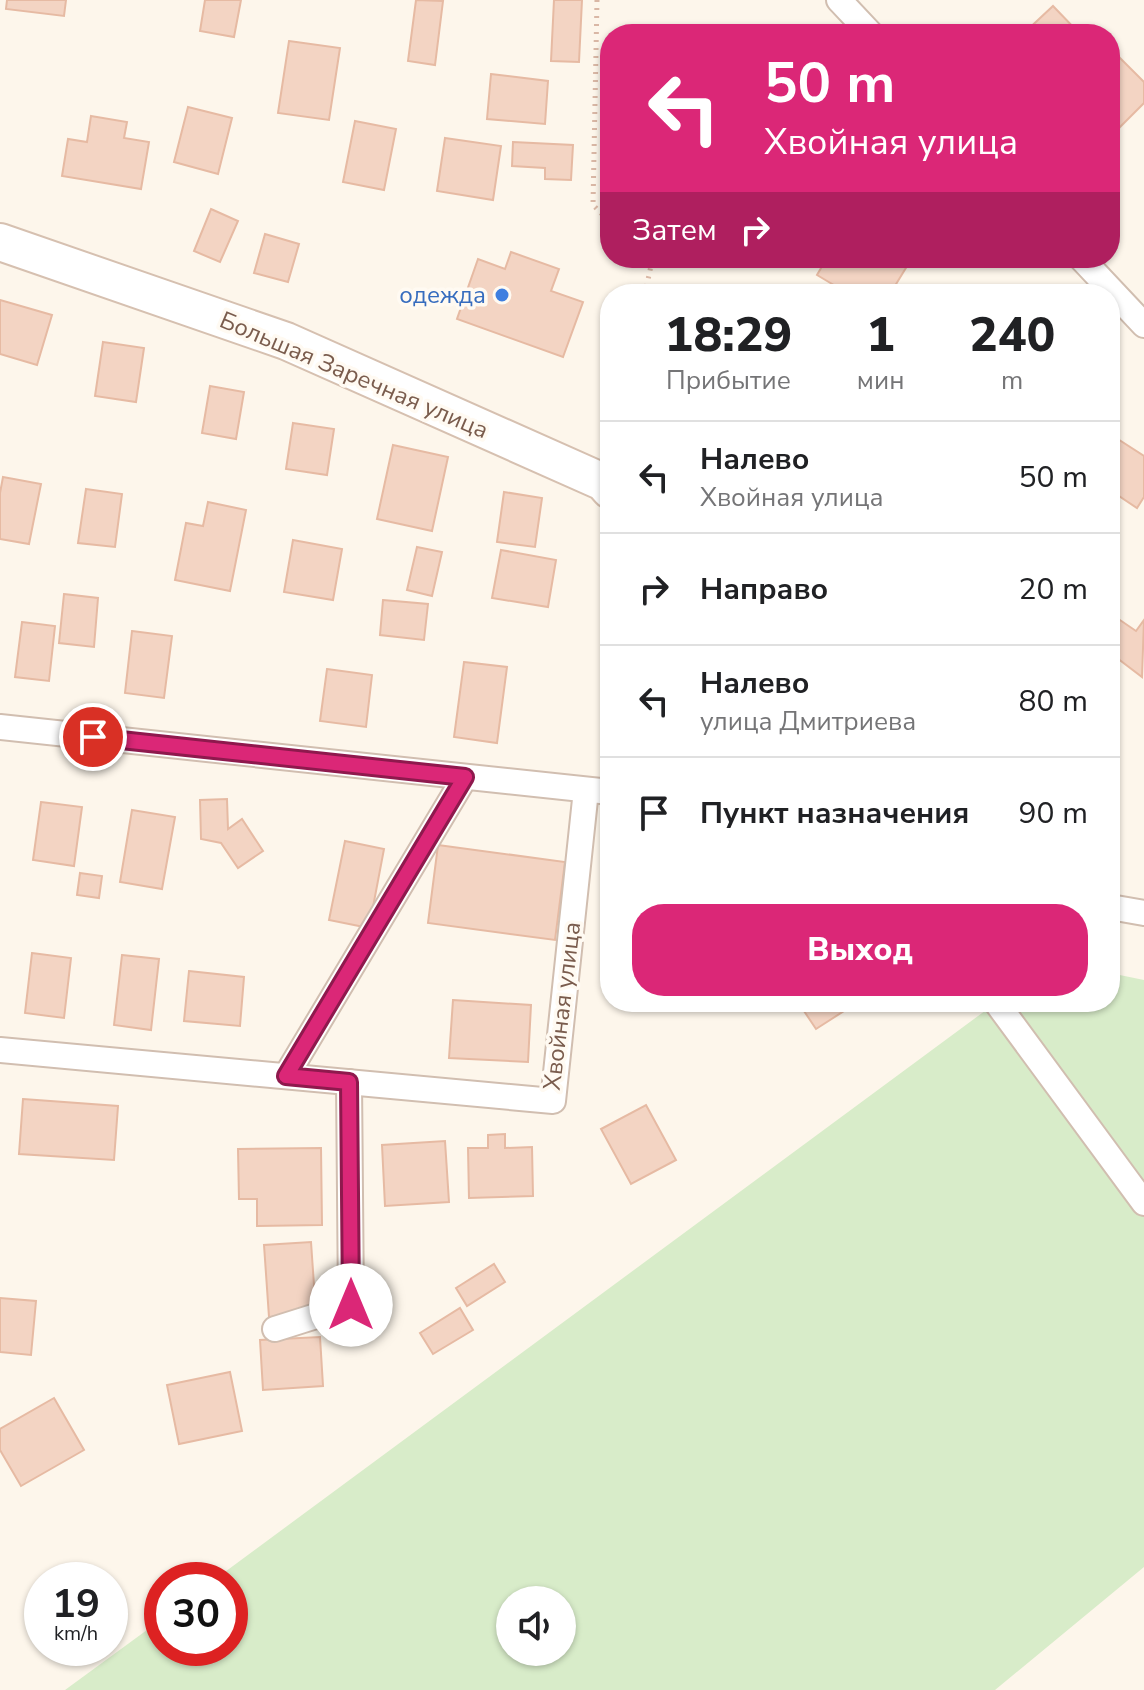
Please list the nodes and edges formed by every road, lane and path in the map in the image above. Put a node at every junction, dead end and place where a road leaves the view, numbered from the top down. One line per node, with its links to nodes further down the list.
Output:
1 (597, 0): 4 (path)
2 (839, 0): 3 (street)
3 (862, 24)
4 (600, 212)
5 (0, 242): 10 (street, Большая Заречная улица)
6 (1090, 268): 7 (street)
7 (1105, 284)
8 (1120, 299): 9 (street)
9 (1144, 325)
10 (600, 481)
11 (0, 727): 12 (street)
12 (465, 777): 13 (street); 18 (street)
13 (598, 791): 19 (street, Хвойная улица)
14 (1120, 909): 15 (street)
15 (1144, 913)
16 (1003, 1012): 20 (street)
17 (0, 1050): 18 (street, Хвойная улица)
18 (286, 1076): 19 (street, Хвойная улица)
19 (349, 1082): 21 (street)
20 (1144, 1203)
21 (275, 1329)

